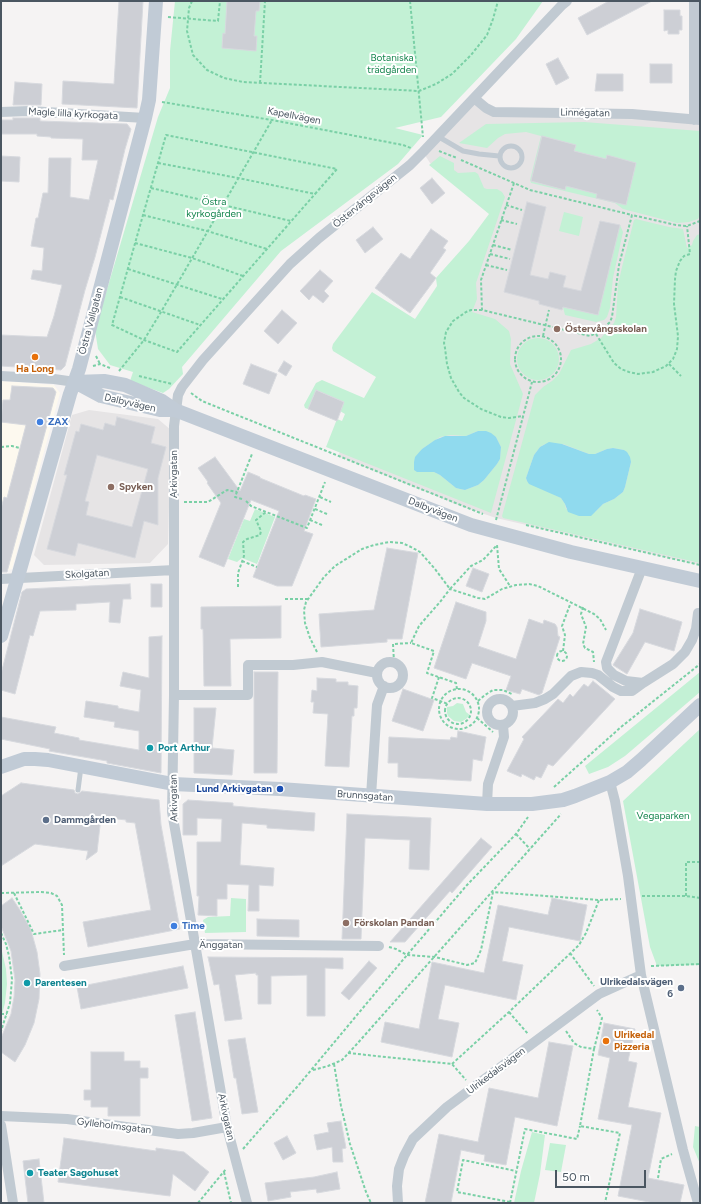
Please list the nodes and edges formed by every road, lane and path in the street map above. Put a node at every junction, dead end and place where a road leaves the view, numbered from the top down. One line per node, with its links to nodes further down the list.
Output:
1 (156, 1): 16 (street, Östra Vallgatan)
2 (192, 1): 10 (path)
3 (220, 1): 10 (path)
4 (265, 1): 11 (path)
5 (410, 1): 12 (path)
6 (498, 1): 12 (path)
7 (567, 1): 13 (street, Östervångsvägen)
8 (694, 1): 18 (street)
9 (168, 17): 10 (path)
10 (187, 18): 11 (path)
11 (260, 83): 12 (path)
12 (419, 91): 20 (path)
13 (474, 98): 18 (street, Linnégatan); 19 (street, Östervångsvägen)
14 (160, 102): 17 (path, Kapellvägen)
15 (1, 112): 16 (street, Magle lilla kyrkogata)
16 (139, 118): 62 (street, Östra Vallgatan)
17 (272, 120): 20 (path, Kapellvägen); 21 (path)
18 (697, 120)
19 (439, 136): 20 (street, Östervångsvägen); 22 (lane)
20 (426, 150): 25 (path, Kapellvägen); 70 (street, Östervångsvägen)
21 (253, 152): 23 (path); 24 (path); 27 (path)
22 (499, 156): 22 (lane)
23 (158, 163): 24 (path); 26 (path)
24 (238, 178): 27 (path); 28 (path)
25 (514, 183): 29 (path); 32 (path, Kapellvägen)
26 (151, 188): 28 (path); 31 (path)
27 (315, 194): 34 (path)
28 (223, 205): 34 (path); 38 (path)
29 (506, 205): 30 (path); 33 (path)
30 (522, 210)
31 (143, 215): 38 (path); 39 (path)
32 (632, 215): 37 (path, Kapellvägen); 58 (path)
33 (501, 220): 36 (path); 40 (path)
34 (291, 221): 41 (path)
35 (700, 221): 37 (path)
36 (517, 224)
37 (687, 226): 61 (path)
38 (207, 231): 41 (path); 44 (path)
39 (135, 243): 44 (path); 47 (path)
40 (493, 245): 42 (path); 43 (path)
41 (267, 249): 49 (path)
42 (512, 250)
43 (490, 254): 45 (path); 46 (path)
44 (192, 258): 49 (path); 50 (path)
45 (510, 259)
46 (486, 265): 48 (path); 53 (path)
47 (128, 269): 50 (path); 51 (path)
48 (507, 270)
49 (243, 276): 52 (path)
50 (176, 285): 52 (path); 55 (path)
51 (120, 297): 55 (path); 60 (path)
52 (223, 299): 56 (path)
53 (482, 310): 57 (path); 72 (path)
54 (549, 310): 57 (path)
55 (161, 312): 56 (path); 60 (path)
56 (200, 325): 60 (path)
57 (546, 325): 58 (path); 59 (path)
58 (596, 334): 61 (path)
59 (543, 336): 69 (path); 69 (path)
60 (144, 340): 63 (path)
61 (669, 364): 67 (path)
62 (79, 369): 63 (path); 68 (street, Östra Vallgatan)
63 (119, 371): 64 (path)
64 (126, 373)
65 (133, 374): 70 (path)
66 (1, 376): 68 (street)
67 (681, 376)
68 (75, 382): 71 (street, Dalbyvägen); 99 (street, Östra Vallgatan)
69 (532, 382): 72 (path)
70 (182, 387): 71 (street, Östervångsvägen); 86 (path)
71 (175, 410): 81 (street, Arkivgatan); 91 (street, Dalbyvägen)
72 (523, 416): 91 (path)
73 (1, 447): 74 (path)
74 (20, 448)
75 (253, 453): 77 (path)
76 (326, 482): 78 (path)
77 (237, 492): 79 (path); 81 (path)
78 (320, 497): 82 (path); 83 (path)
79 (242, 499)
80 (246, 501): 84 (path)
81 (174, 502): 98 (street, Arkivgatan)
82 (331, 502)
83 (315, 509): 85 (path); 87 (path)
84 (266, 512): 89 (path); 94 (path)
85 (327, 514)
86 (490, 516)
87 (310, 520): 89 (path); 90 (path)
88 (503, 520): 91 (path)
89 (292, 522): 93 (path)
90 (322, 525)
91 (494, 525): 97 (street, Dalbyvägen)
92 (525, 525): 95 (path)
93 (291, 526)
94 (242, 561): 96 (path); 103 (path)
95 (700, 565)
96 (257, 567)
97 (642, 568): 101 (street, Dalbyvägen); 112 (street)
98 (174, 570): 99 (street, Skolgatan); 127 (street, Arkivgatan)
99 (17, 579): 100 (street, Skolgatan); 110 (street, Östra Vallgatan)
100 (1, 580)
101 (700, 581)
102 (510, 586): 104 (path); 104 (path); 107 (path)
103 (238, 587)
104 (450, 589): 106 (path); 111 (path)
105 (286, 599): 106 (path)
106 (309, 599): 115 (path)
107 (571, 602): 108 (path); 113 (path)
108 (583, 607): 112 (path); 118 (path)
109 (698, 613): 124 (street)
110 (1, 636)
111 (411, 643): 116 (path); 123 (path)
112 (613, 646): 120 (street)
113 (563, 651): 114 (path); 114 (path)
114 (565, 660): 121 (path)
115 (322, 662): 122 (street); 127 (street)
116 (394, 662): 122 (street); 125 (street)
117 (590, 662): 118 (path)
118 (594, 662): 120 (path)
119 (700, 664): 139 (path)
120 (606, 665): 124 (street)
121 (570, 666)
122 (377, 673): 125 (street)
123 (439, 678): 126 (path); 129 (path)
124 (643, 683): 133 (street)
125 (384, 686): 145 (street)
126 (457, 688): 129 (path); 130 (path)
127 (174, 695): 143 (street, Arkivgatan)
128 (514, 696): 130 (path)
129 (440, 701): 131 (path); 137 (path)
130 (478, 701): 134 (path)
131 (448, 704): 135 (path); 135 (path)
132 (700, 705): 142 (street, Brunnsgatan)
133 (512, 706): 136 (street); 136 (street)
134 (477, 718): 137 (path); 138 (path)
135 (453, 723): 137 (path)
136 (503, 725): 146 (street)
137 (452, 728)
138 (494, 735)
139 (584, 760)
140 (1, 766): 141 (street, Brunnsgatan)
141 (81, 766): 143 (street, Brunnsgatan); 144 (lane)
142 (610, 782): 146 (street, Brunnsgatan); 154 (street)
143 (173, 784): 145 (street, Brunnsgatan); 160 (street, Arkivgatan)
144 (78, 790)
145 (371, 796): 146 (street, Brunnsgatan)
146 (487, 804)
147 (565, 809): 148 (path)
148 (530, 849): 151 (path); 164 (path)
149 (700, 862): 153 (path)
150 (14, 892): 152 (path); 157 (path); 157 (path)
151 (493, 892): 156 (path); 165 (path); 165 (path)
152 (1, 893)
153 (686, 896): 154 (path); 155 (path)
154 (631, 898): 156 (path); 168 (street)
155 (700, 898)
156 (599, 900): 163 (path)
157 (63, 930): 167 (path)
158 (1, 933): 159 (path)
159 (6, 944): 161 (path); 172 (path)
160 (195, 944): 162 (street, Änggatan); 167 (street, Änggatan); 185 (street, Arkivgatan)
161 (1, 946)
162 (379, 946): 164 (path)
163 (570, 953): 169 (path); 170 (path)
164 (408, 954): 165 (path); 180 (path)
165 (435, 958): 177 (path)
166 (700, 964): 168 (path)
167 (64, 966)
168 (641, 971): 169 (street, Ulrikedalsvägen); 186 (street)
169 (600, 994): 173 (street, Ulrikedalsvägen); 176 (path)
170 (509, 1012): 175 (path); 179 (path)
171 (1, 1014): 172 (path)
172 (7, 1014): 174 (path)
173 (561, 1023): 175 (street, Ulrikedalsvägen); 176 (path)
174 (1, 1032)
175 (534, 1042): 181 (street, Ulrikedalsvägen)
176 (594, 1049): 184 (path)
177 (348, 1053): 178 (path); 179 (path)
178 (334, 1063): 180 (path); 196 (path)
179 (452, 1064): 181 (path)
180 (312, 1070): 187 (path)
181 (473, 1088): 197 (street, Ulrikedalsvägen)
182 (1, 1116): 185 (street, Gylleholmsgatan)
183 (1, 1125): 192 (street)
184 (580, 1126): 188 (path); 199 (path)
185 (227, 1127): 187 (street, Arkivgatan)
186 (683, 1150): 189 (path); 200 (street)
187 (235, 1158): 195 (street, Arkivgatan)
188 (516, 1171): 190 (path); 198 (path)
189 (658, 1178)
190 (477, 1196): 191 (path); 198 (path)
191 (476, 1199)
192 (13, 1203)
193 (198, 1203): 194 (path)
194 (231, 1203)
195 (247, 1203)
196 (371, 1203)
197 (398, 1203)
198 (510, 1203)
199 (605, 1203)
200 (698, 1203)

